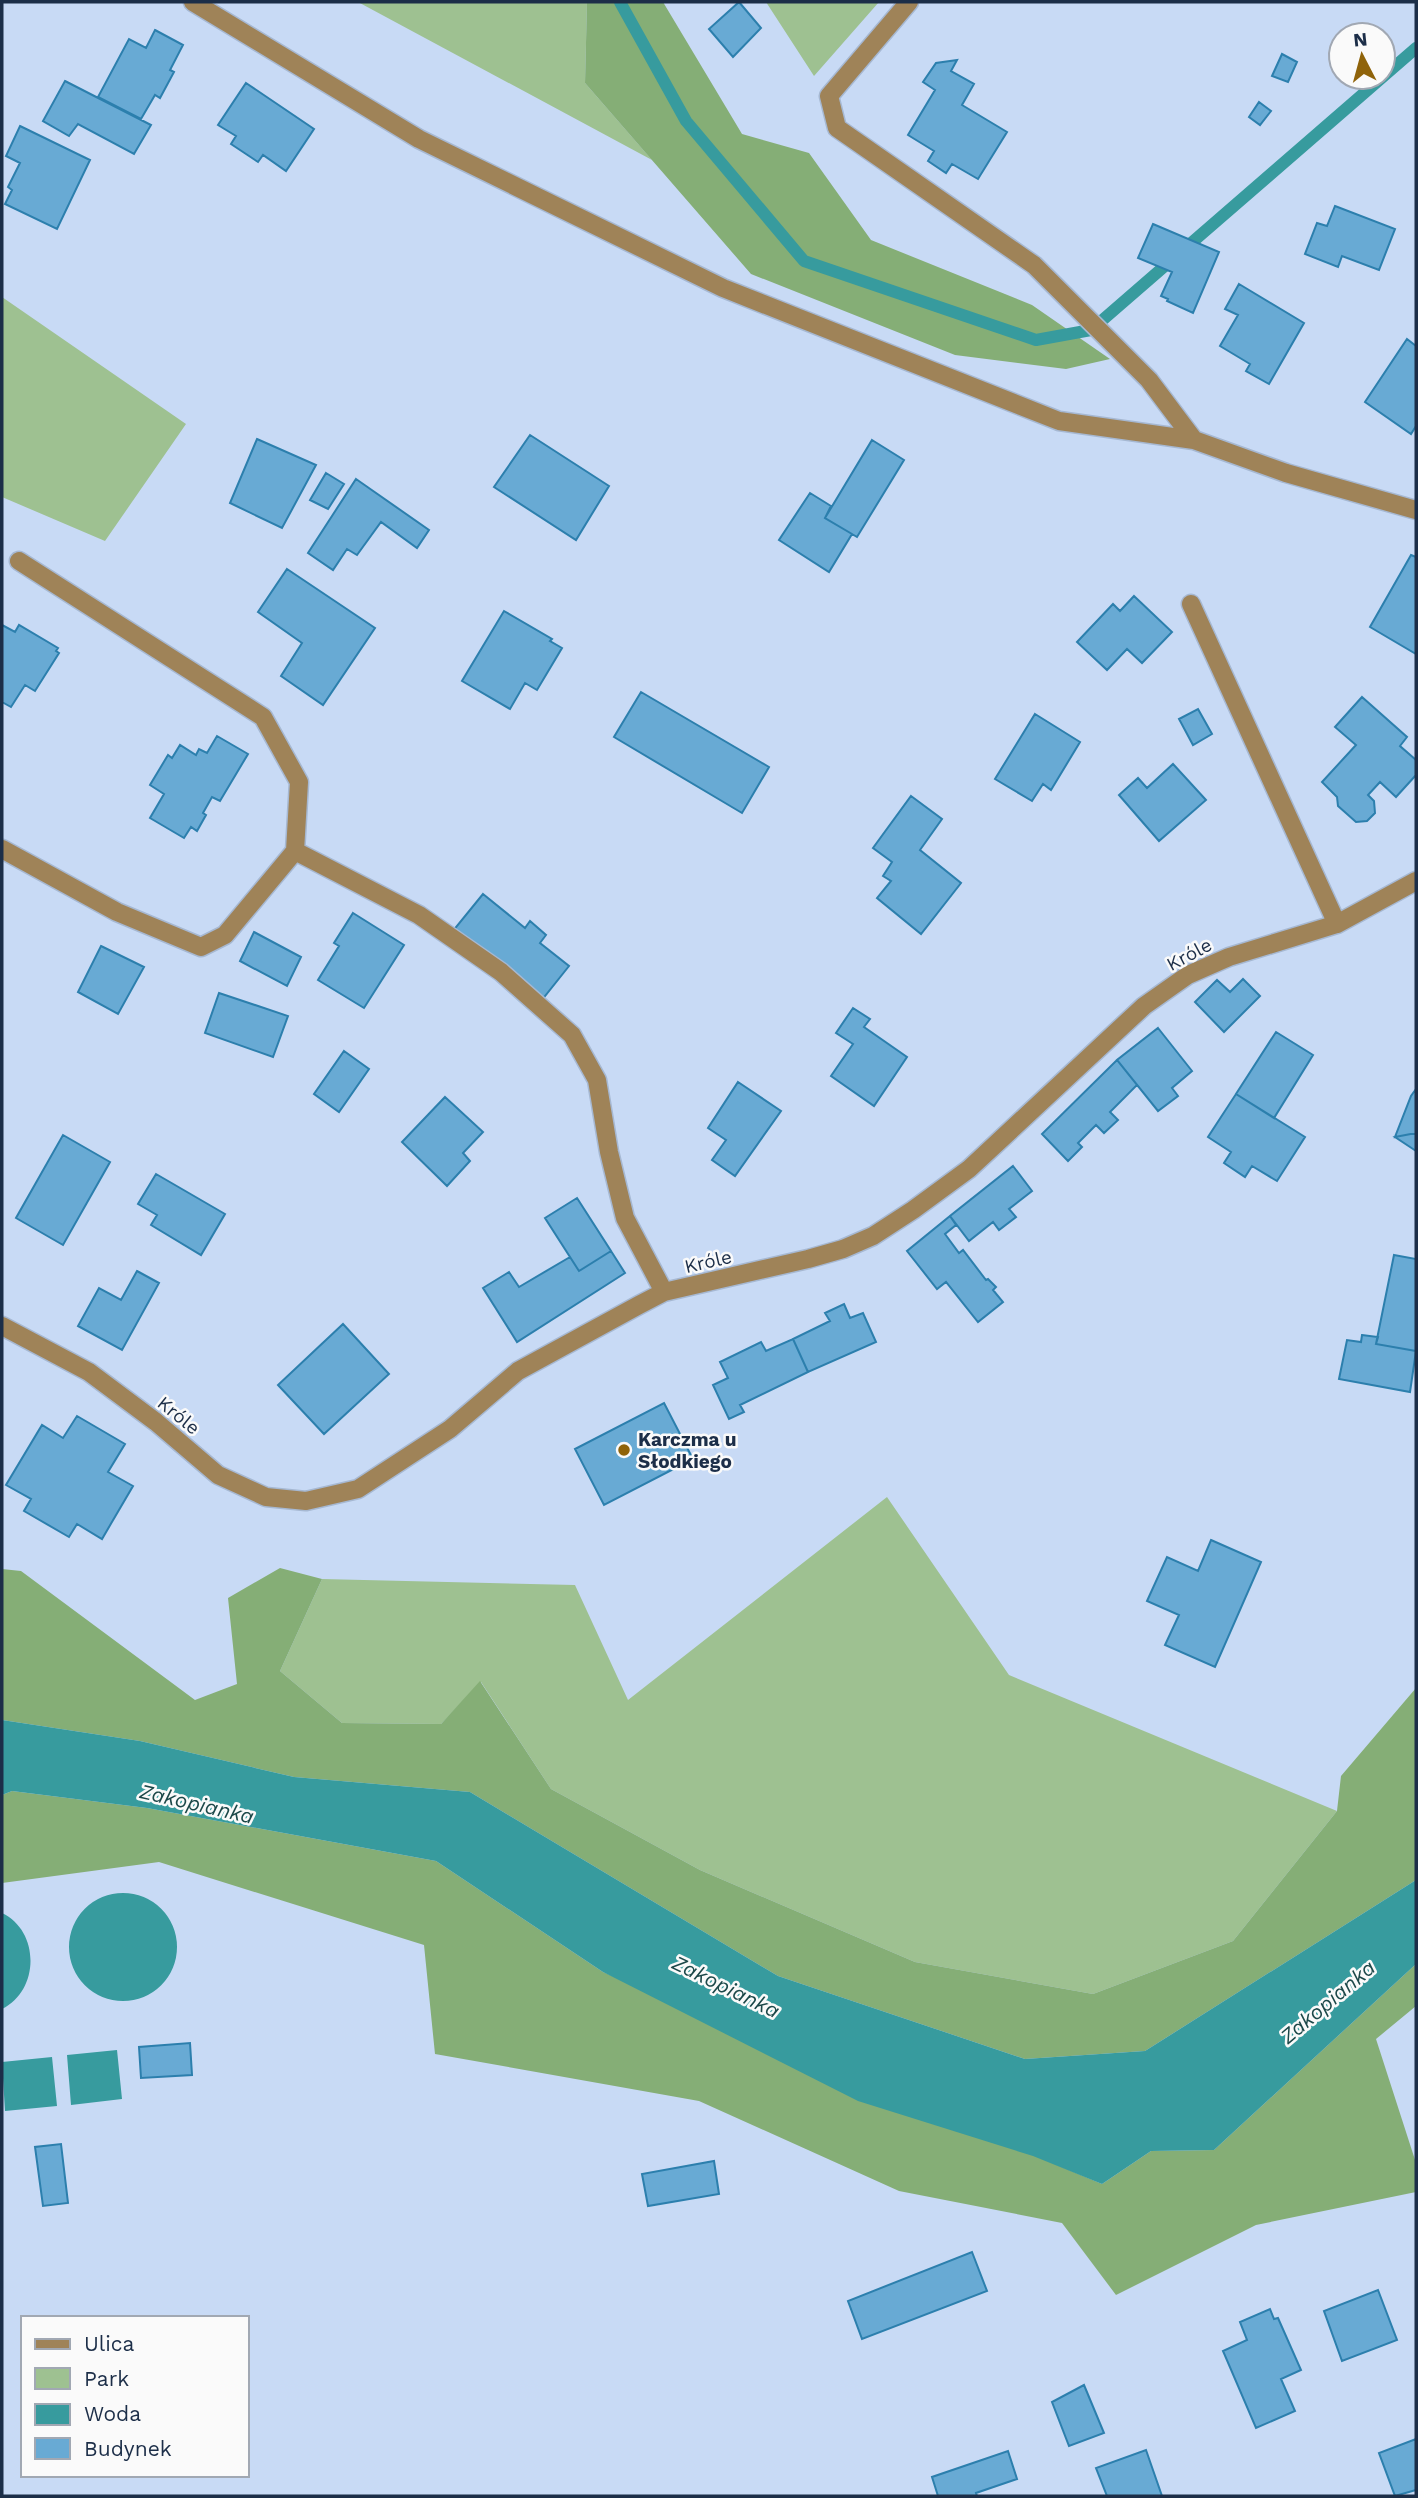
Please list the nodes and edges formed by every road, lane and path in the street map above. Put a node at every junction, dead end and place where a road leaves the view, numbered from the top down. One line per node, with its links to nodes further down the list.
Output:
1 (193, 2): 3 (lane)
2 (909, 2): 3 (lane)
3 (1194, 440): 4 (lane)
4 (1416, 510)
5 (19, 561): 8 (lane)
6 (1191, 604): 10 (lane)
7 (2, 849): 8 (lane)
8 (295, 851): 11 (lane)
9 (1416, 881): 10 (lane, Króle)
10 (1337, 924): 11 (lane, Króle)
11 (664, 1292): 12 (lane, Króle)
12 (2, 1326)

